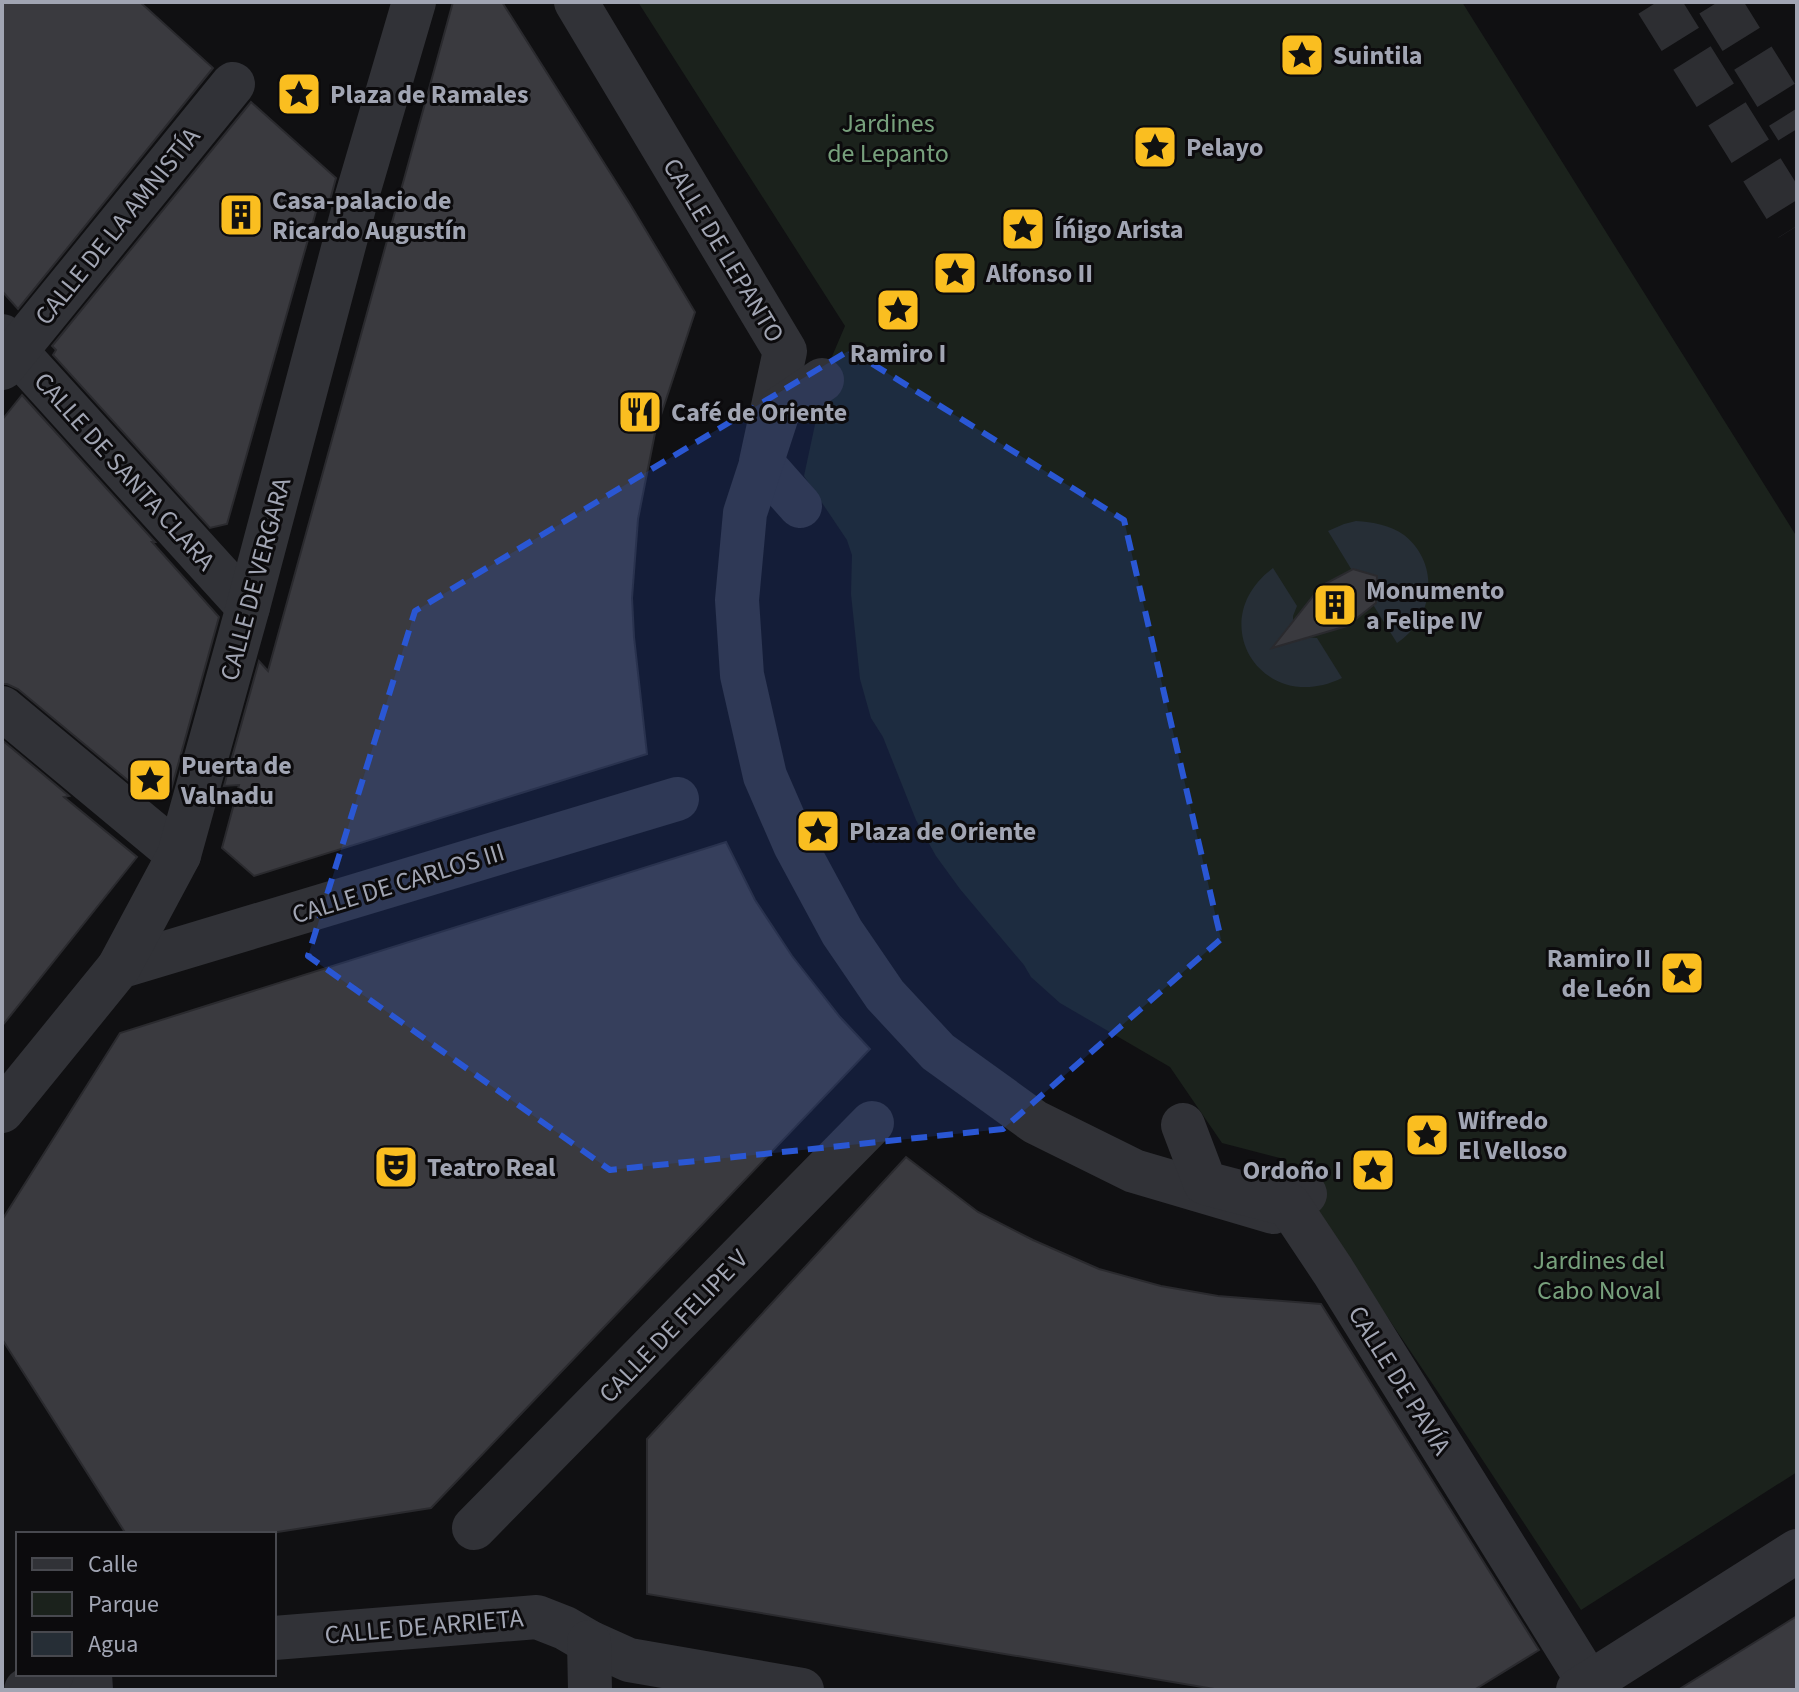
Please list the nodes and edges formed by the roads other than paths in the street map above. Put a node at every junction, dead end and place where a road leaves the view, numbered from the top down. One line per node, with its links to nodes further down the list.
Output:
1 (414, 2): 8 (street, CALLE DE VERGARA)
2 (576, 2): 6 (street, CALLE DE LEPANTO)
3 (233, 84): 4 (street, CALLE DE LA AMNISTÍA)
4 (7, 352): 8 (street, CALLE DE SANTA CLARA)
5 (822, 380): 6 (street)
6 (761, 462): 7 (street); 16 (street)
7 (800, 506)
8 (248, 607): 11 (street, CALLE DE VERGARA)
9 (2, 708): 11 (street)
10 (677, 799): 12 (street, CALLE DE CARLOS III)
11 (179, 855): 12 (street, CALLE DE VERGARA)
12 (119, 967): 13 (street, CALLE DE VERGARA)
13 (2, 1111)
14 (872, 1123): 17 (street, CALLE DE FELIPE V)
15 (1183, 1125): 16 (street)
16 (1297, 1199): 22 (street, CALLE DE PAVÍA)
17 (474, 1528)
18 (1797, 1551): 22 (street)
19 (276, 1638): 20 (street, CALLE DE ARRIETA)
20 (589, 1642): 24 (street); 25 (street, CALLE DE ARRIETA)
21 (49, 1676): 23 (street)
22 (1584, 1687)
23 (26, 1690)
24 (590, 1690)
25 (802, 1690)

